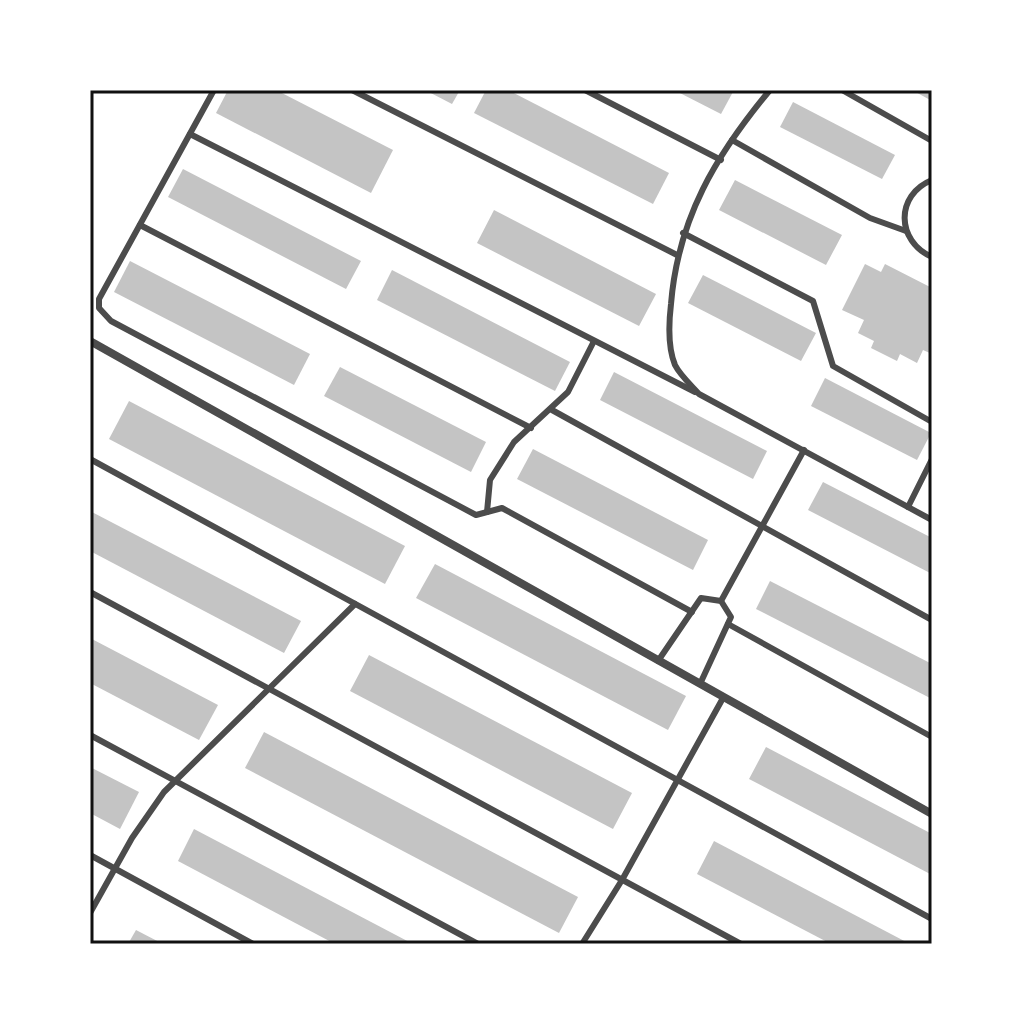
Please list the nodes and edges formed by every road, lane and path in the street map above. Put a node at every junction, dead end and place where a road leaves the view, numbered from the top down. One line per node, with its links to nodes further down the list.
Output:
1 (214, 90): 6 (lane)
2 (352, 90): 14 (lane)
3 (585, 90): 9 (lane)
4 (770, 90): 7 (lane)
5 (842, 90): 8 (lane)
6 (190, 134): 11 (lane); 17 (lane)
7 (732, 140): 9 (lane); 12 (lane)
8 (932, 141)
9 (721, 160): 13 (lane)
10 (932, 180): 12 (lane)
11 (140, 225): 21 (lane); 26 (lane)
12 (906, 231): 15 (lane)
13 (683, 233): 14 (lane); 20 (lane)
14 (677, 255): 18 (lane)
15 (932, 257)
16 (90, 341): 35 (street)
17 (594, 341): 18 (lane); 19 (lane)
18 (699, 394): 22 (lane)
19 (552, 410): 21 (lane); 28 (lane)
20 (932, 422)
21 (531, 428): 26 (lane)
22 (804, 450): 25 (lane); 28 (lane)
23 (90, 459): 31 (lane)
24 (932, 459): 25 (lane)
25 (908, 507): 27 (lane)
26 (487, 512): 32 (lane)
27 (932, 520)
28 (762, 526): 30 (lane); 33 (lane)
29 (90, 592): 37 (lane)
30 (721, 601): 32 (lane); 34 (lane)
31 (355, 604): 37 (lane); 41 (lane)
32 (692, 612): 35 (lane)
33 (932, 620)
34 (728, 624): 36 (lane); 40 (lane)
35 (658, 661): 36 (street)
36 (700, 684): 38 (street)
37 (269, 689): 42 (lane); 46 (lane)
38 (723, 698): 41 (lane); 43 (street)
39 (90, 735): 42 (lane)
40 (932, 737)
41 (678, 780): 46 (lane); 48 (lane)
42 (176, 781): 45 (lane); 50 (lane)
43 (932, 814)
44 (90, 855): 45 (lane)
45 (115, 868): 47 (lane); 49 (lane)
46 (622, 880): 51 (lane); 52 (lane)
47 (90, 913)
48 (932, 919)
49 (253, 944)
50 (478, 944)
51 (582, 944)
52 (741, 944)

